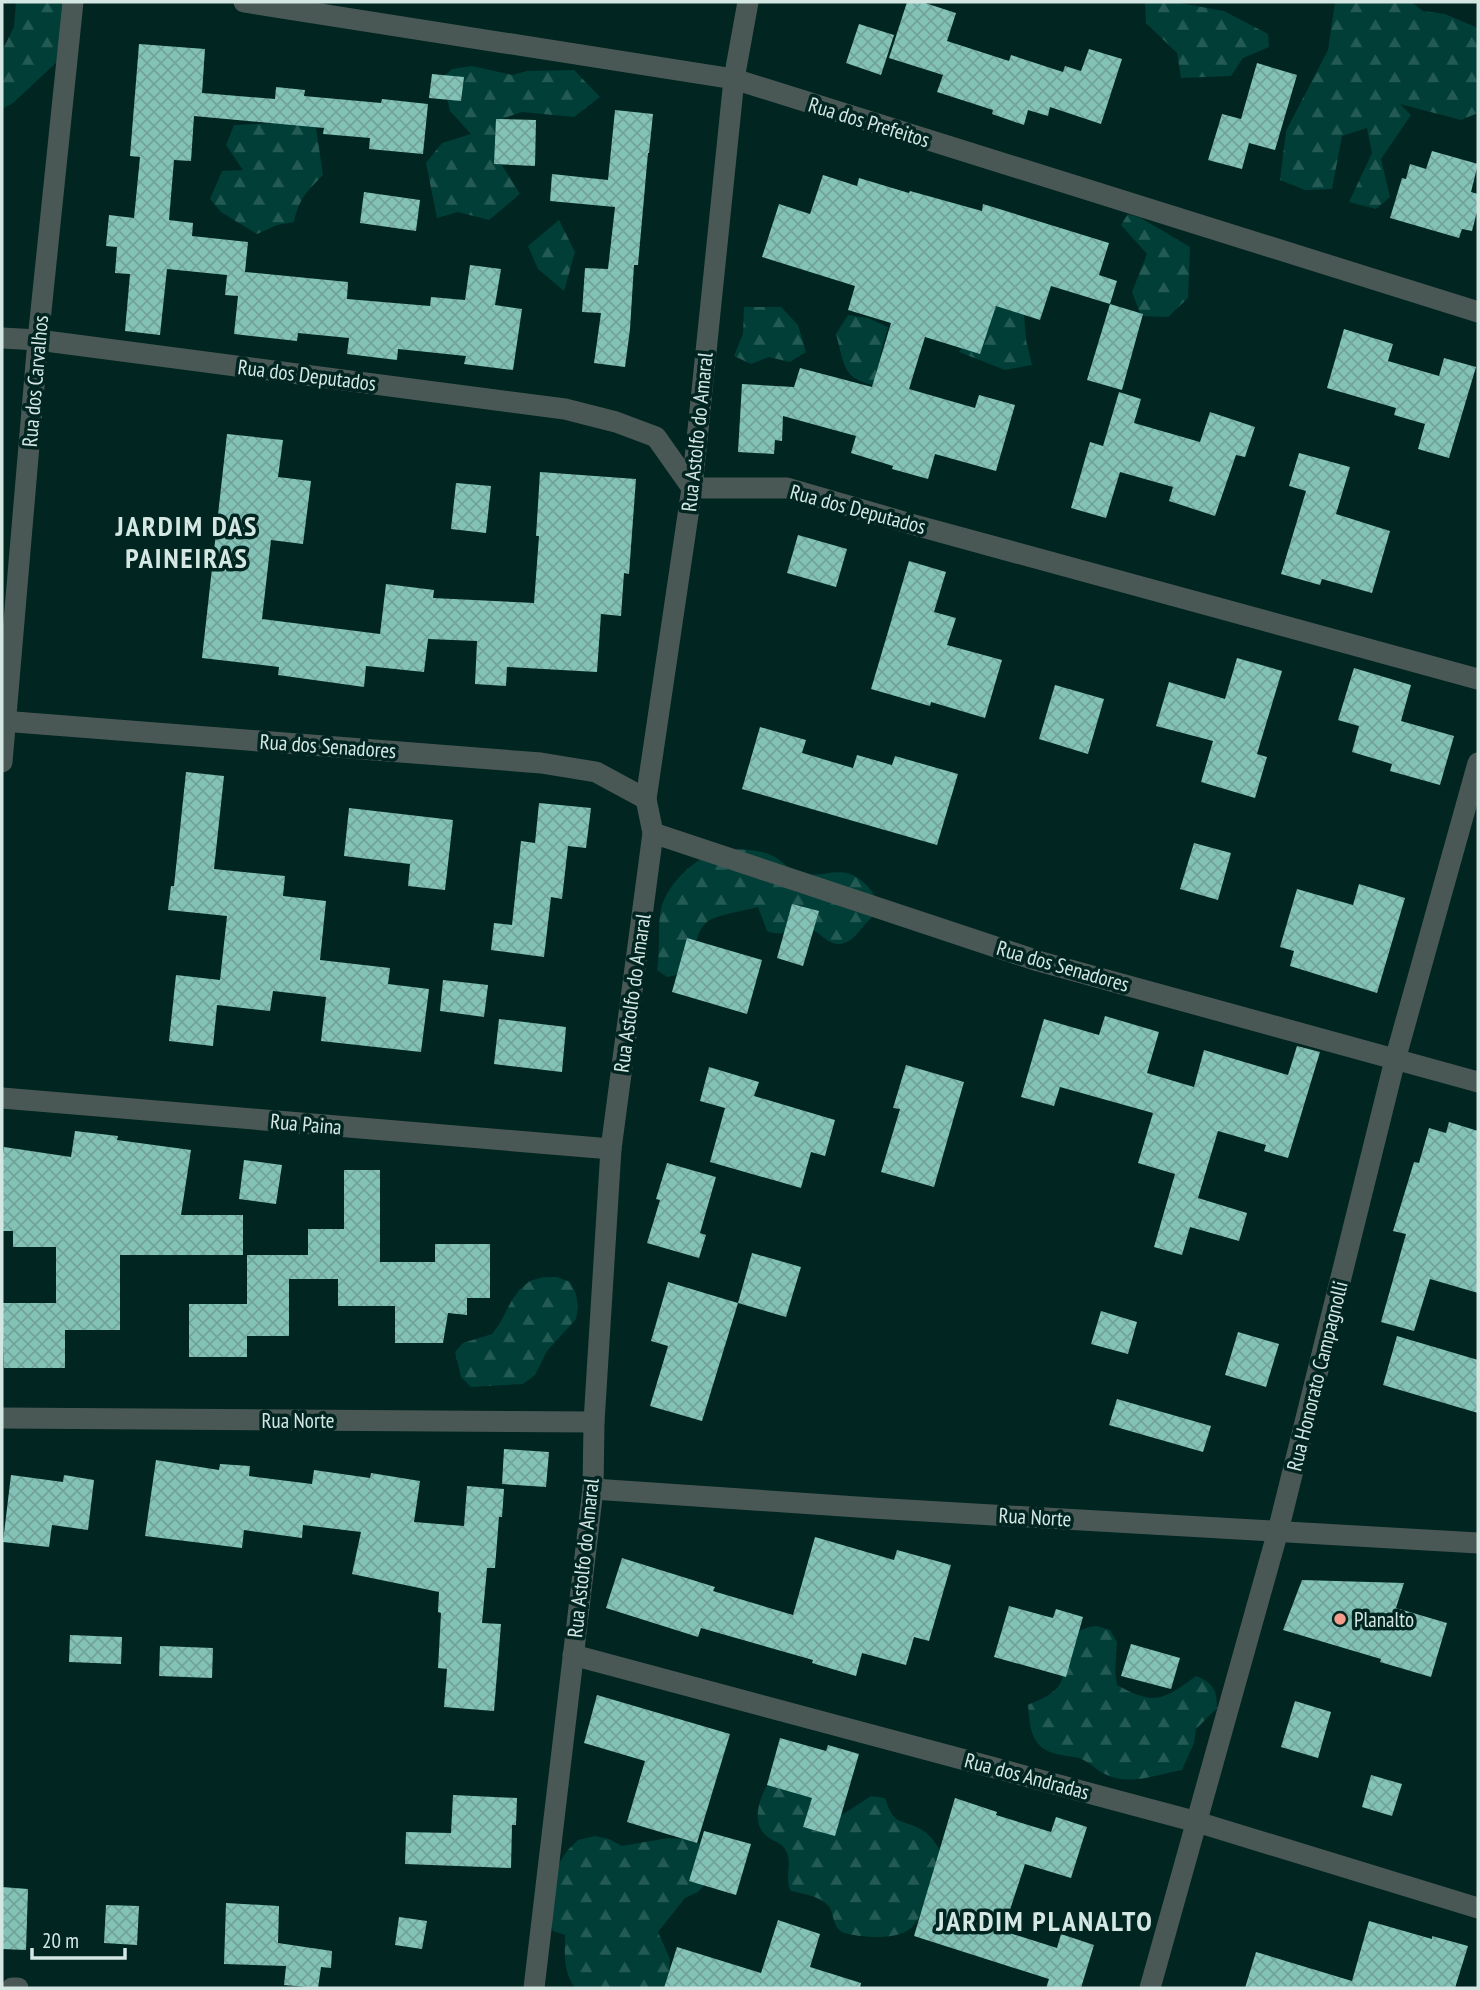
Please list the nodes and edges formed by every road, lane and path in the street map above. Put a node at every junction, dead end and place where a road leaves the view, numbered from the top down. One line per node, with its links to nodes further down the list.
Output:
1 (73, 2): 7 (street, Rua dos Carvalhos)
2 (244, 2): 4 (street, Rua dos Prefeitos)
3 (748, 2): 4 (street, Rua Astolfo do Amaral)
4 (734, 79): 5 (street, Rua dos Prefeitos); 8 (street, Rua Astolfo do Amaral)
5 (1478, 312)
6 (2, 338): 7 (street, Rua dos Deputados)
7 (38, 340): 8 (street, Rua dos Deputados); 10 (street, Rua dos Carvalhos)
8 (692, 488): 9 (street, Rua dos Deputados); 13 (street, Rua Astolfo do Amaral)
9 (1478, 679)
10 (4, 721): 11 (street, Rua dos Carvalhos); 13 (street, Rua dos Senadores)
11 (2, 762)
12 (1478, 763): 15 (street, Rua Honorato Campagnolli)
13 (646, 800): 14 (street, Rua Astolfo do Amaral)
14 (653, 833): 15 (street, Rua dos Senadores); 18 (street, Rua Astolfo do Amaral)
15 (1395, 1060): 16 (street, Rua dos Senadores); 22 (street, Rua Honorato Campagnolli)
16 (1478, 1082)
17 (2, 1098): 18 (street, Rua Paina)
18 (611, 1149): 20 (street, Rua Astolfo do Amaral)
19 (2, 1418): 20 (street, Rua Norte)
20 (594, 1422): 21 (street, Rua Astolfo do Amaral)
21 (593, 1489): 22 (street, Rua Norte); 24 (street, Rua Astolfo do Amaral)
22 (1278, 1531): 23 (street, Rua Norte); 25 (street, Rua Honorato Campagnolli)
23 (1478, 1543)
24 (573, 1655): 25 (street, Rua dos Andradas); 27 (street, Rua Astolfo do Amaral)
25 (1197, 1822): 26 (street, Rua dos Andradas); 28 (street, Rua Honorato Campagnolli)
26 (1478, 1908)
27 (534, 1988)
28 (1150, 1988)

